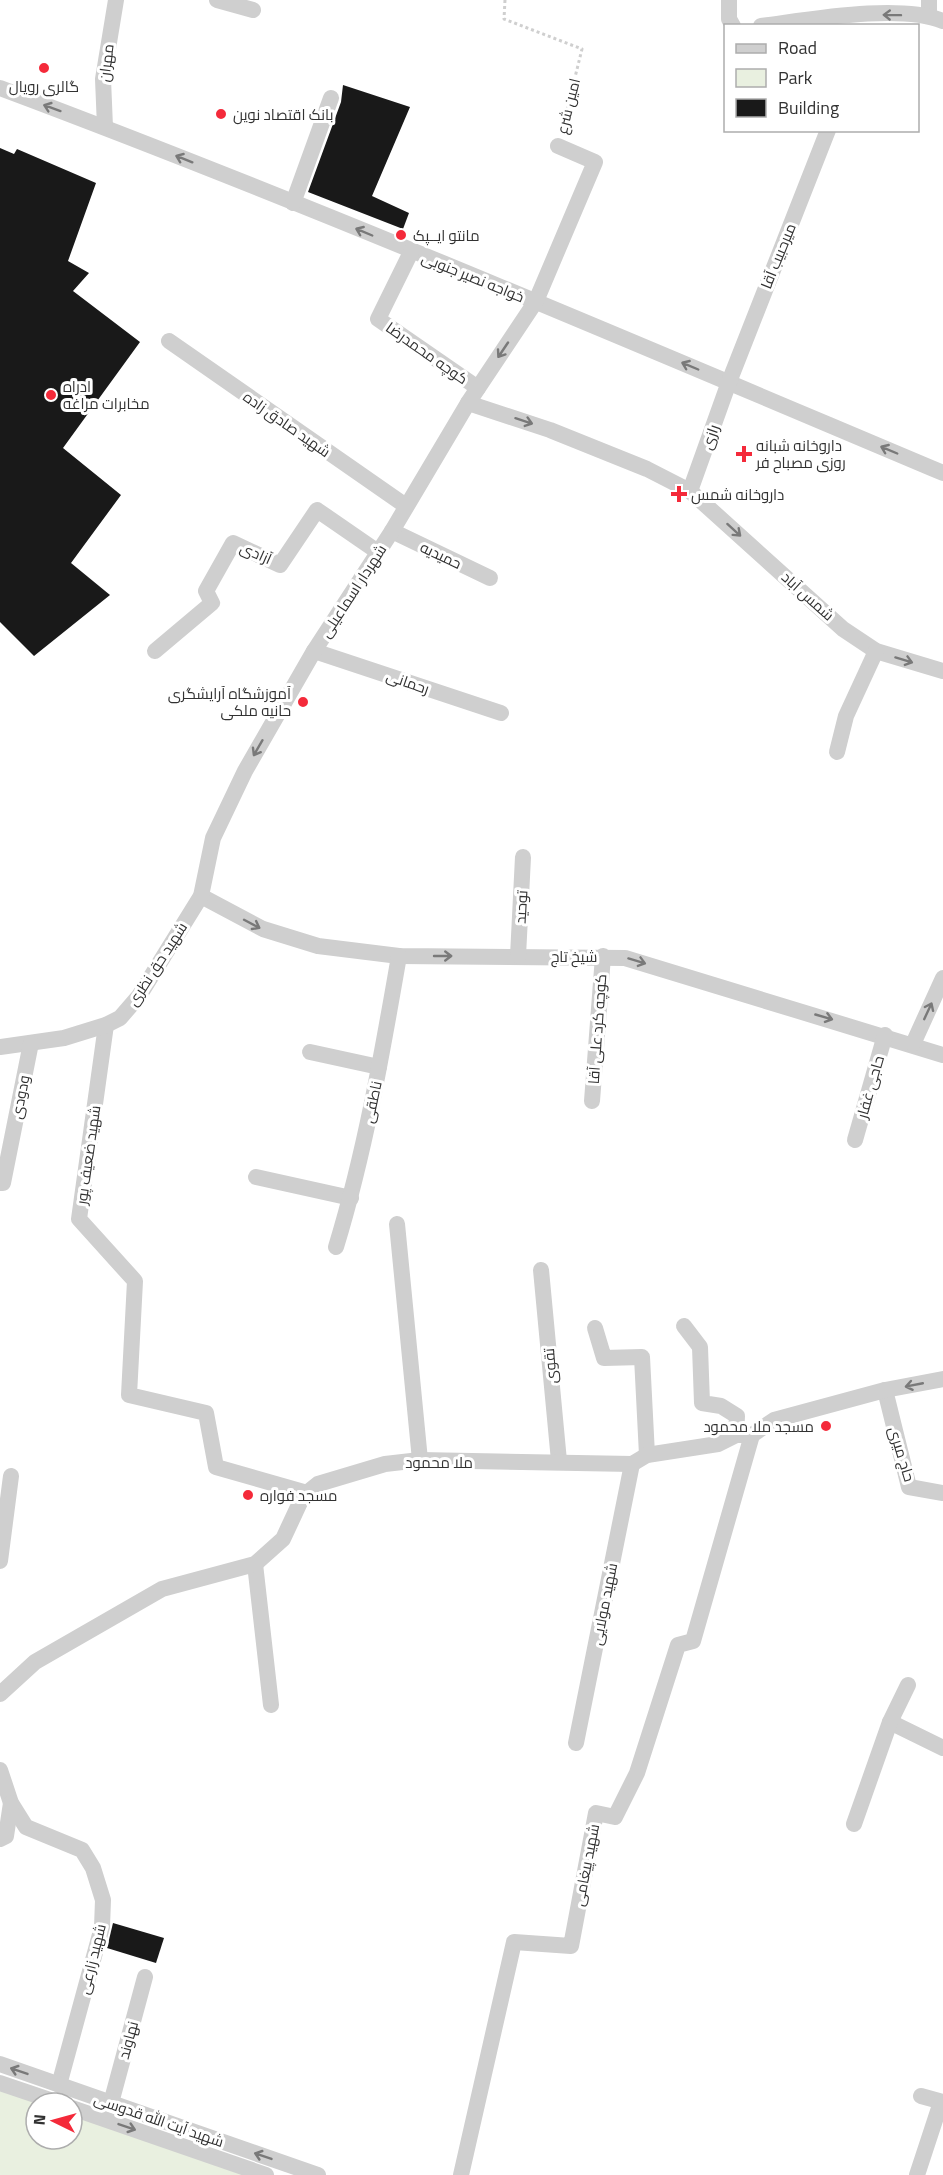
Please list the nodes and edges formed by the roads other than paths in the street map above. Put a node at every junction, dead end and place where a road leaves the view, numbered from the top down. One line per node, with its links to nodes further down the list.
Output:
1 (116, 0): 11 (street, مهران)
2 (218, 0): 4 (street)
3 (729, 0): 7 (street)
4 (253, 10)
5 (934, 12): 6 (street, one-way to 6)
6 (853, 13): 8 (street)
7 (732, 24)
8 (775, 24)
9 (0, 88): 11 (street, خواجه نصیر جنوبی, one-way to 9)
10 (331, 98): 14 (street)
11 (105, 127): 14 (street, خواجه نصیر جنوبی, one-way to 11)
12 (827, 132): 18 (street, میرحبیب آقا)
13 (558, 146): 16 (street, امین شرع)
14 (294, 203): 15 (street, خواجه نصیر جنوبی, one-way to 14)
15 (411, 252): 16 (street, خواجه نصیر جنوبی); 19 (street, کوچه محمدرضا)
16 (536, 301): 18 (street, خواجه نصیر جنوبی, one-way to 16); 19 (street, شهردار اسماعیلی, one-way to 19)
17 (169, 341): 23 (street, شهید صادق زاده)
18 (729, 382): 21 (street, خواجه نصیر جنوبی, one-way to 18); 22 (street, رازی)
19 (478, 388): 20 (street, شهردار اسماعیلی)
20 (468, 403): 22 (street, شمس آباد, one-way to 22); 23 (street, شهردار اسماعیلی)
21 (943, 473)
22 (690, 491): 29 (street, شمس آباد, one-way to 29)
23 (406, 506): 24 (street, شهردار اسماعیلی)
24 (392, 531): 25 (street, شهردار اسماعیلی); 26 (street, حمیدیه)
25 (378, 552): 27 (street, آزادی); 28 (street, شهردار اسماعیلی)
26 (490, 578)
27 (155, 651)
28 (314, 651): 31 (street, رحمانی); 34 (street, شهردار اسماعیلی, one-way to 34)
29 (876, 651): 30 (street, شمس آباد, one-way to 30); 32 (street)
30 (943, 671)
31 (501, 713)
32 (837, 752)
33 (523, 858): 36 (street, توحید)
34 (201, 896): 35 (street, شیخ تاج, one-way to 35); 39 (street, شهید حق نظری)
35 (399, 956): 36 (street, شیخ تاج, one-way to 36); 46 (street, ناطقی)
36 (518, 956): 37 (street, شیخ تاج)
37 (603, 956): 40 (street, شیخ تاج, one-way to 40); 47 (street, کوچه کرد علی آقا)
38 (943, 978): 43 (street, one-way to 38)
39 (106, 1025): 42 (street, شهید حق نظری); 65 (street, شهید ضعیف پور)
40 (885, 1035): 43 (street, شیخ تاج); 48 (street, حاجی غفار)
41 (1, 1042): 42 (street, شهید حق نظری)
42 (31, 1043): 50 (street, ودودی)
43 (913, 1044): 45 (street, شیخ تاج)
44 (310, 1052): 46 (street)
45 (943, 1055)
46 (379, 1067): 51 (street, ناطقی)
47 (592, 1101)
48 (855, 1140)
49 (256, 1177): 51 (street)
50 (0, 1183)
51 (351, 1198): 53 (street, ناطقی)
52 (397, 1224): 61 (street)
53 (336, 1247)
54 (541, 1270): 62 (street, تقوی)
55 (684, 1326): 59 (street)
56 (596, 1328): 60 (street)
57 (943, 1379): 58 (street, one-way to 58)
58 (885, 1390): 59 (street); 66 (street, حاج میری)
59 (744, 1435): 60 (street); 90 (street, شهید پیغامی)
60 (647, 1455): 63 (street)
61 (420, 1460): 62 (street, ملا محمود); 65 (street, ملا محمود)
62 (559, 1461): 63 (street, ملا محمود)
63 (632, 1464): 73 (street, شهید مولایی)
64 (10, 1476): 67 (street)
65 (307, 1493): 68 (street)
66 (943, 1493)
67 (0, 1561)
68 (255, 1564): 70 (street); 71 (street)
69 (908, 1685): 72 (street)
70 (0, 1694)
71 (271, 1705)
72 (890, 1722): 74 (street); 77 (street)
73 (576, 1743)
74 (943, 1748)
75 (0, 1770): 76 (street, شهید زارعی)
76 (12, 1803): 78 (street); 82 (street, شهید زارعی)
77 (854, 1824)
78 (0, 1839)
79 (145, 1977): 86 (street, نهاوند)
80 (0, 2064): 82 (street, شهید آیت الله قدوسی, one-way to 80)
81 (0, 2083): 83 (street)
82 (59, 2085): 86 (street, شهید آیت الله قدوسی)
83 (24, 2091)
84 (921, 2096): 85 (street)
85 (942, 2102): 91 (street)
86 (111, 2103): 89 (street, شهید آیت الله قدوسی, one-way to 86)
87 (84, 2112): 88 (street, شهید آیت الله قدوسی, one-way to 88)
88 (266, 2175)
89 (318, 2175)
90 (461, 2175)
91 (917, 2175)

